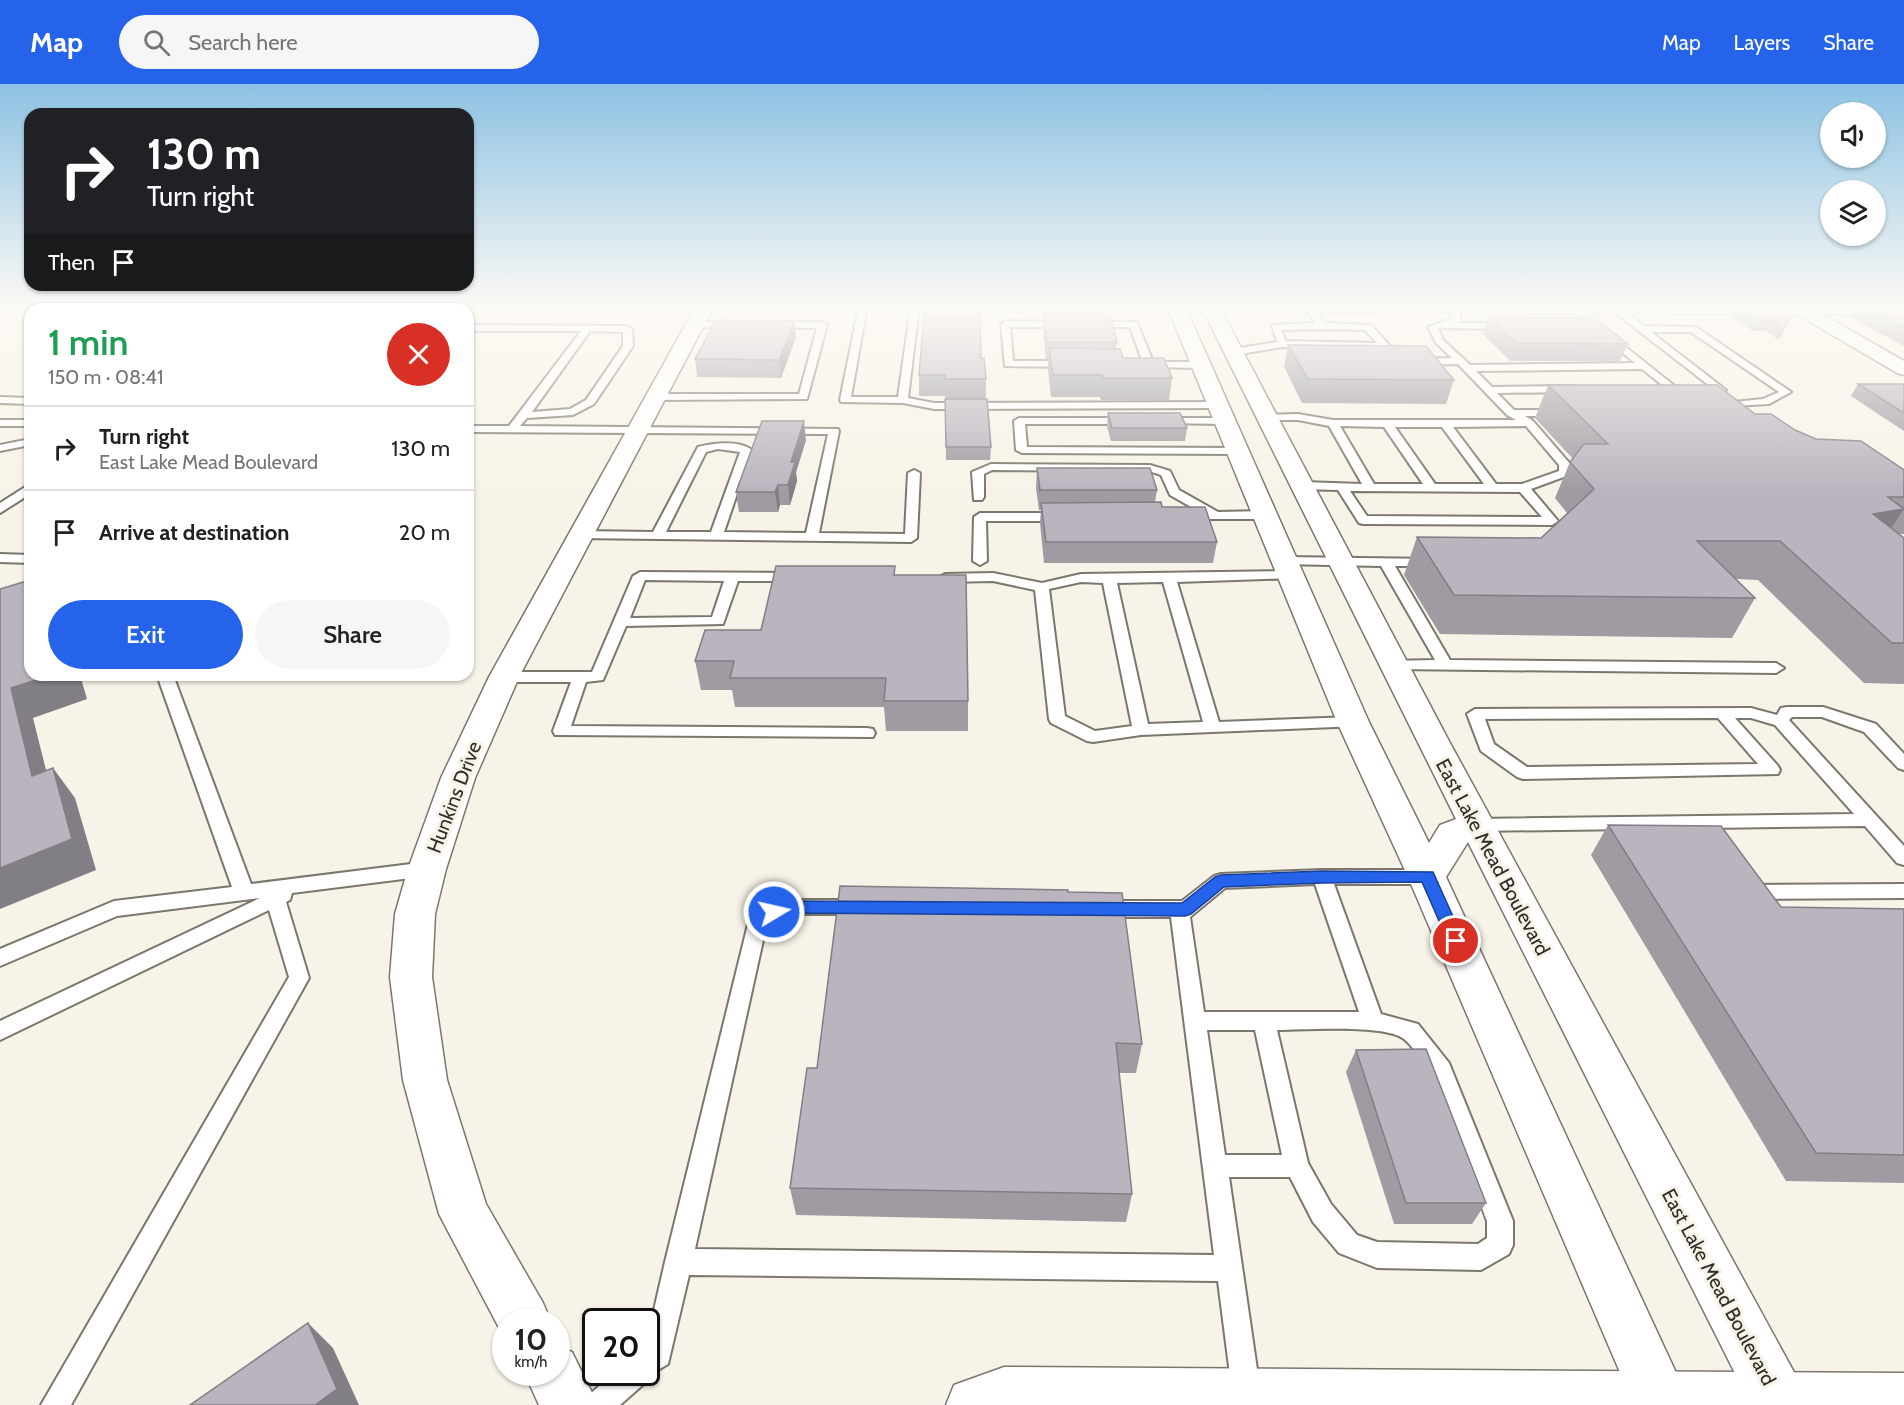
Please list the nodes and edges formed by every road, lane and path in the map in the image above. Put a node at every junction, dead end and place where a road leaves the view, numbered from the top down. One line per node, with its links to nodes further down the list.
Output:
1 (559, 368): 27 (lane)
2 (613, 368): 27 (lane)
3 (672, 368): 18 (street, Hunkins Drive)
4 (811, 368): 18 (lane)
5 (851, 368): 20 (lane)
6 (907, 368): 20 (lane)
7 (1218, 368): 24 (street, East Lake Mead Boulevard)
8 (1224, 368): 29 (street, East Lake Mead Boulevard)
9 (1467, 368): 16 (lane)
10 (1647, 368): 15 (lane)
11 (1692, 368): 17 (lane)
12 (1750, 368): 22 (lane)
13 (1581, 389): 16 (lane)
14 (1650, 389): 15 (lane)
15 (1673, 389): 17 (lane); 23 (lane)
16 (1489, 390): 25 (lane)
17 (1721, 390): 22 (lane)
18 (656, 397): 39 (street, Hunkins Drive)
19 (0, 400): 21 (lane)
20 (903, 400): 24 (lane)
21 (24, 401)
22 (1738, 404): 28 (lane)
23 (1697, 407)
24 (1222, 413): 30 (lane); 43 (street, East Lake Mead Boulevard)
25 (1511, 413): 26 (lane); 34 (lane)
26 (1568, 413)
27 (524, 415): 38 (lane)
28 (1755, 416)
29 (1267, 417): 33 (lane); 43 (street); 45 (street, East Lake Mead Boulevard)
30 (1044, 421): 42 (lane); 42 (lane)
31 (0, 423): 32 (lane)
32 (24, 423)
33 (1333, 423): 35 (lane); 47 (lane)
34 (1529, 423): 36 (lane); 50 (lane)
35 (1387, 424): 36 (lane); 48 (lane)
36 (1445, 424): 49 (lane)
37 (474, 429): 38 (lane)
38 (512, 429): 39 (lane)
39 (636, 430): 59 (street, Hunkins Drive); 62 (lane)
40 (24, 443): 41 (lane)
41 (0, 448)
42 (1202, 451): 43 (lane)
43 (1238, 451): 54 (street, East Lake Mead Boulevard)
44 (914, 473): 62 (lane)
45 (1302, 486): 46 (lane); 67 (street, East Lake Mead Boulevard)
46 (1342, 487): 47 (lane); 58 (lane)
47 (1370, 487): 48 (lane)
48 (1431, 487): 49 (lane)
49 (1494, 488): 50 (lane)
50 (1523, 488): 58 (lane)
51 (24, 492): 53 (lane)
52 (978, 497): 56 (lane)
53 (0, 509)
54 (1265, 515): 56 (lane); 70 (street, East Lake Mead Boulevard)
55 (1168, 516): 56 (lane)
56 (1215, 516)
57 (1074, 517): 66 (lane)
58 (1552, 521): 63 (lane)
59 (580, 535): 60 (lane); 81 (street, Hunkins Drive)
60 (658, 535): 61 (lane); 61 (lane)
61 (716, 536): 62 (lane)
62 (812, 537)
63 (1536, 538)
64 (0, 558): 65 (lane)
65 (24, 559)
66 (980, 561)
67 (1341, 561): 68 (lane); 70 (lane); 78 (street, East Lake Mead Boulevard)
68 (1386, 562): 69 (lane); 79 (lane)
69 (1443, 562)
70 (1288, 568): 75 (lane); 86 (street, East Lake Mead Boulevard)
71 (732, 577): 72 (lane); 77 (lane); 77 (lane)
72 (812, 577)
73 (926, 578): 76 (lane)
74 (1109, 579): 75 (lane); 76 (lane); 88 (lane)
75 (1169, 579): 87 (lane)
76 (1042, 587): 88 (lane)
77 (621, 622): 82 (lane)
78 (1392, 663): 79 (lane); 92 (street, East Lake Mead Boulevard)
79 (1445, 664): 80 (lane)
80 (1776, 668)
81 (504, 677): 82 (lane); 94 (street, Hunkins Drive)
82 (580, 677): 89 (lane)
83 (167, 681): 99 (lane)
84 (1722, 713): 84 (lane); 85 (lane)
85 (1781, 721): 90 (lane); 91 (lane)
86 (1353, 722): 87 (lane); 96 (street, East Lake Mead Boulevard)
87 (1212, 727): 88 (lane)
88 (1141, 730)
89 (867, 733)
90 (1904, 764)
91 (1870, 820): 92 (lane); 93 (lane)
92 (1476, 825): 96 (street); 121 (street, East Lake Mead Boulevard)
93 (1904, 858)
94 (427, 868): 97 (lane); 114 (street, Hunkins Drive)
95 (1322, 877): 96 (lane); 104 (lane); 108 (lane)
96 (1428, 877): 120 (street, East Lake Mead Boulevard)
97 (306, 884): 99 (lane); 101 (lane)
98 (1904, 891): 100 (lane)
99 (244, 892): 105 (lane)
100 (1747, 892)
101 (275, 899): 109 (lane); 122 (lane)
102 (875, 908): 112 (lane)
103 (1078, 909): 104 (lane)
104 (1185, 909): 106 (lane)
105 (0, 958)
106 (1196, 1021): 107 (lane); 110 (lane)
107 (1264, 1021): 108 (lane); 111 (lane)
108 (1373, 1021): 111 (lane)
109 (0, 1031)
110 (1214, 1166): 111 (lane); 113 (lane)
111 (1297, 1166)
112 (678, 1262): 113 (lane); 115 (lane)
113 (1228, 1268): 118 (lane)
114 (516, 1308)
115 (660, 1345)
116 (560, 1386): 123 (street)
117 (620, 1386): 124 (lane)
118 (1226, 1399): 120 (street); 125 (street)
119 (1904, 1401): 121 (street)
120 (1662, 1402): 121 (street)
121 (1779, 1402)
122 (55, 1405)
123 (570, 1405)
124 (599, 1405)
125 (974, 1405)

